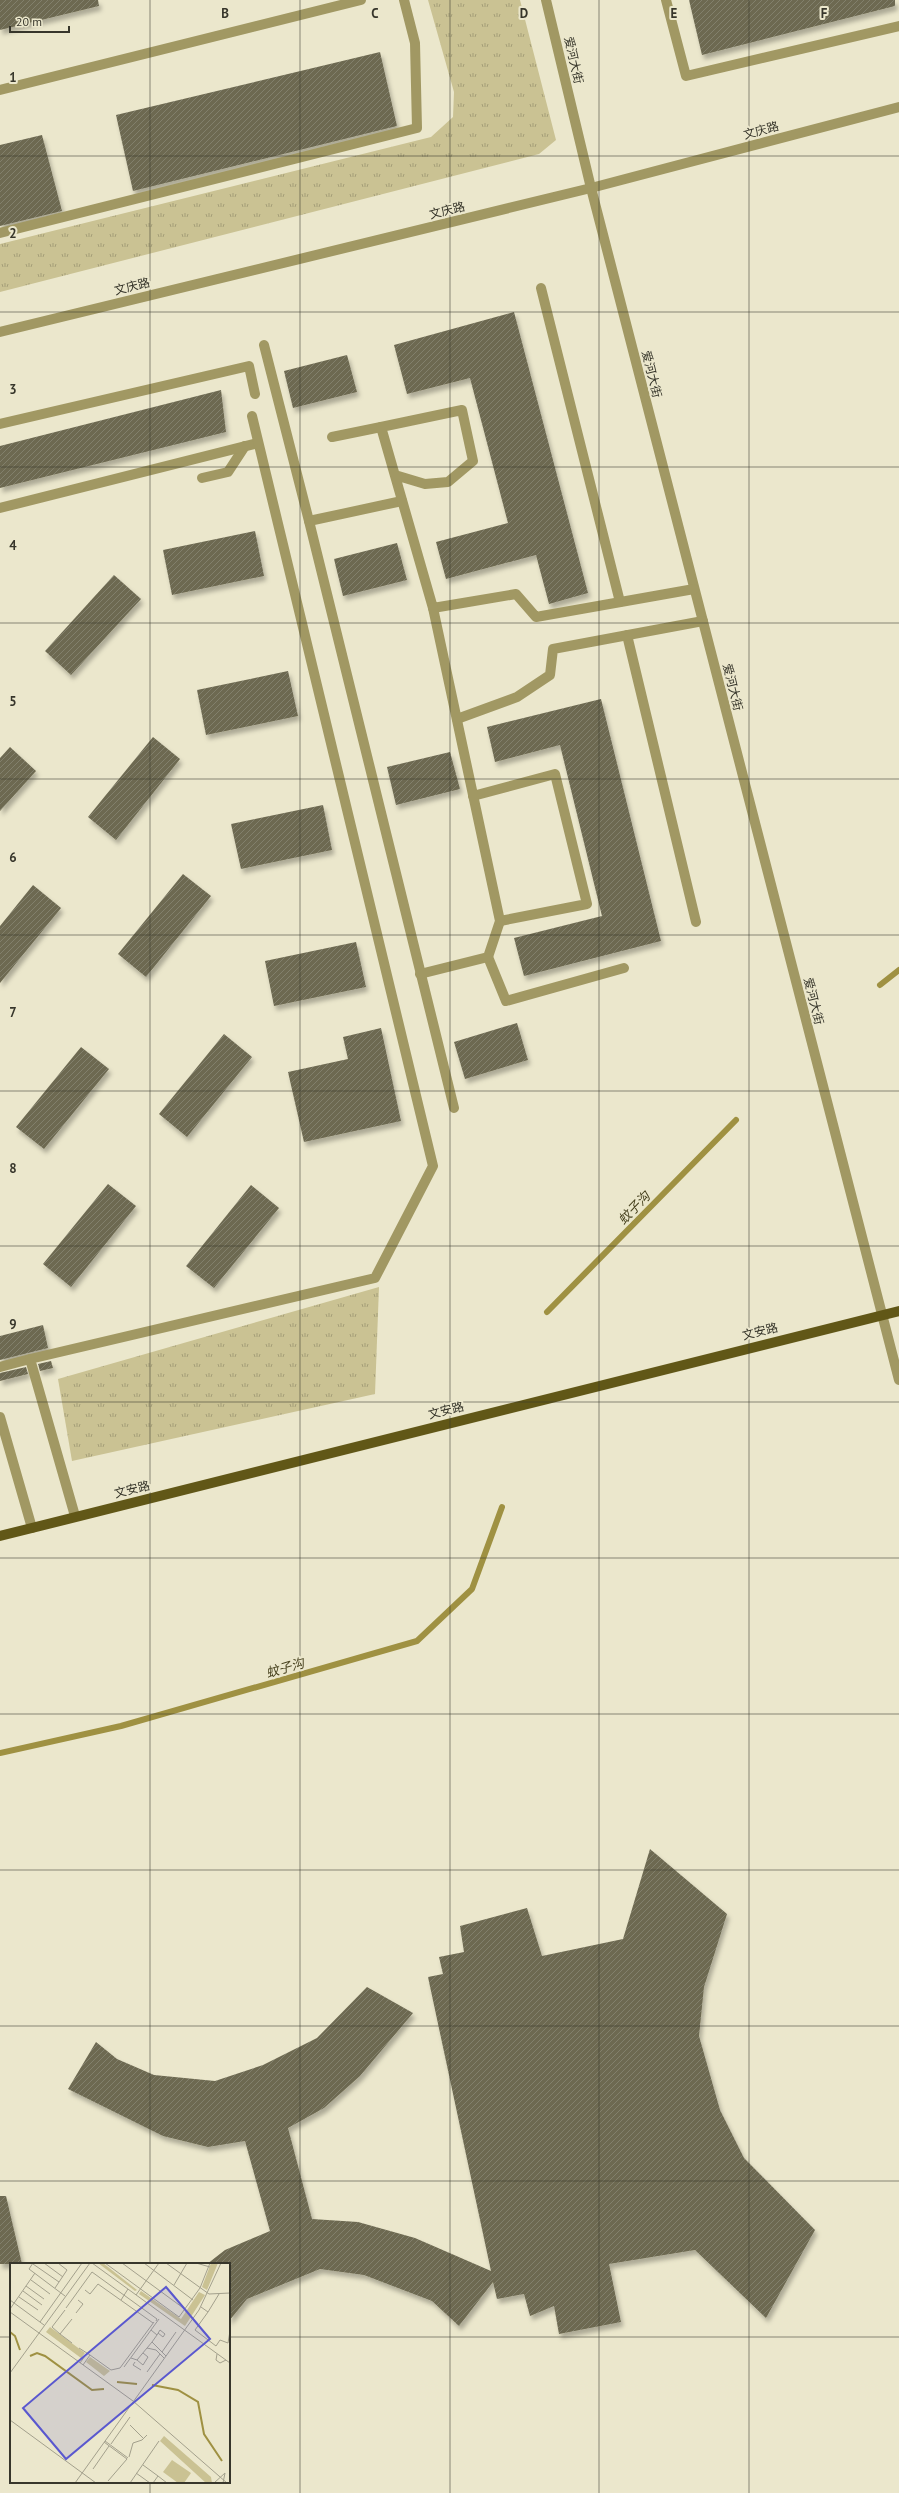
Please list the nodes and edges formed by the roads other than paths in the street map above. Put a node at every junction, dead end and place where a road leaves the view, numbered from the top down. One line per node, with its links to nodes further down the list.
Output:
1 (361, 0): 6 (street)
2 (404, 0): 9 (street)
3 (546, 0): 8 (street, 爱河大街)
4 (666, 0): 5 (street)
5 (899, 26)
6 (0, 90)
7 (899, 107): 8 (street, 文庆路)
8 (591, 188): 11 (street, 文庆路); 25 (street, 爱河大街)
9 (0, 233)
10 (541, 288): 26 (street)
11 (0, 332)
12 (264, 345): 24 (street)
13 (255, 394): 15 (street)
14 (252, 416): 18 (street)
15 (0, 424)
16 (381, 427): 17 (street); 20 (street); 20 (street)
17 (332, 437)
18 (258, 443): 19 (street); 40 (street)
19 (245, 446): 21 (street); 23 (street)
20 (395, 475): 22 (street)
21 (202, 478)
22 (402, 501): 24 (street); 27 (street)
23 (0, 508)
24 (309, 521): 36 (street)
25 (694, 589): 26 (street); 28 (street, 爱河大街)
26 (620, 602): 27 (street)
27 (433, 608): 30 (street)
28 (703, 620): 29 (street); 39 (street, 爱河大街)
29 (627, 635): 30 (street); 33 (street)
30 (457, 719): 31 (street)
31 (473, 796): 32 (street); 32 (street)
32 (500, 921): 34 (street)
33 (696, 922)
34 (488, 957): 35 (street); 36 (street)
35 (624, 968)
36 (420, 974): 37 (street)
37 (454, 1108)
38 (899, 1311): 39 (main road, 文安路)
39 (882, 1314): 42 (street, 爱河大街); 44 (main road, 文安路)
40 (30, 1359): 41 (street); 44 (street)
41 (0, 1367)
42 (899, 1380)
43 (0, 1417): 45 (street)
44 (75, 1516): 45 (main road, 文安路)
45 (32, 1528): 46 (main road, 文安路)
46 (0, 1536)

